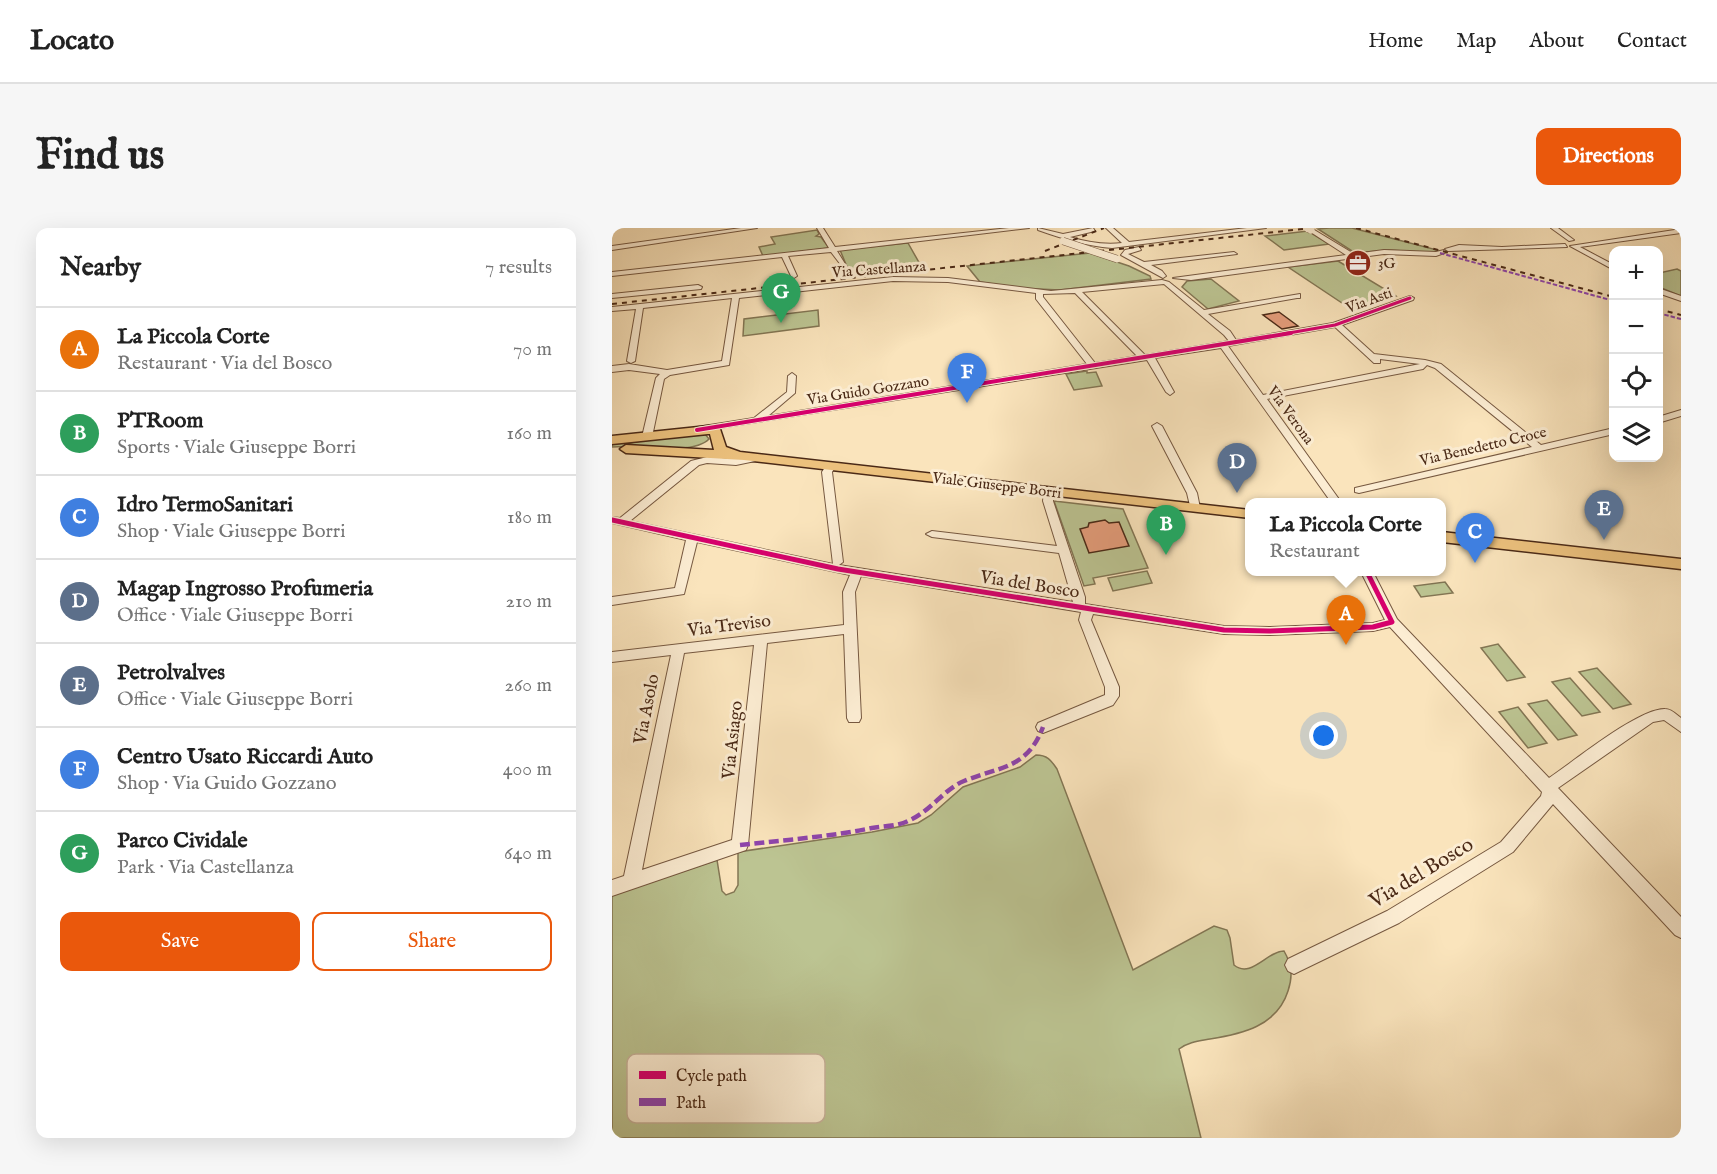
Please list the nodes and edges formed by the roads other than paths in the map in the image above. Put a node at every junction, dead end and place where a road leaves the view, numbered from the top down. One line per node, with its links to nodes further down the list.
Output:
1 (754, 228): 14 (street)
2 (820, 228): 15 (street)
3 (1110, 228): 12 (street)
4 (1554, 228): 11 (street)
5 (1033, 229): 10 (street); 15 (street)
6 (1309, 229): 18 (street)
7 (1093, 230): 10 (street)
8 (1681, 231): 13 (street)
9 (1262, 232): 12 (street); 21 (street)
10 (1062, 238): 12 (street); 21 (street, bridge)
11 (1556, 240): 13 (street); 13 (street); 18 (street)
12 (1127, 244)
13 (1574, 244): 19 (street)
14 (612, 248)
15 (834, 249): 17 (street); 20 (street)
16 (1234, 254): 21 (street)
17 (784, 255): 22 (street); 23 (street)
18 (1352, 256): 25 (street)
19 (1609, 265)
20 (844, 267)
21 (1147, 268): 24 (street)
22 (612, 274)
23 (794, 276)
24 (1161, 279): 25 (street); 25 (street, Via Castellanza); 27 (street, Via Castellanza)
25 (1178, 283): 37 (street)
26 (698, 287): 30 (street)
27 (1077, 291): 28 (street, Via Castellanza); 42 (street)
28 (1040, 292): 31 (street, Via Castellanza); 45 (street)
29 (1663, 292): 34 (street)
30 (612, 296)
31 (736, 296): 35 (street, Via Castellanza); 47 (street)
32 (1297, 296): 37 (street)
33 (1410, 298): 38 (street, Via Asti)
34 (1679, 298)
35 (640, 306): 36 (street, Via Castellanza); 43 (street)
36 (612, 309)
37 (1204, 312): 39 (street)
38 (1336, 324): 39 (street, Via Guido Gozzano); 41 (street)
39 (1234, 343): 40 (street, Via Guido Gozzano)
40 (1222, 345): 42 (street, Via Guido Gozzano); 51 (street, Via Verona)
41 (1373, 356): 44 (street); 48 (street)
42 (1147, 358): 45 (street, Via Guido Gozzano); 50 (street)
43 (631, 362)
44 (1434, 364): 48 (street); 61 (street)
45 (1093, 366): 54 (street, Via Guido Gozzano)
46 (612, 369): 47 (street)
47 (667, 373): 58 (street)
48 (1390, 373): 51 (street)
49 (792, 376): 54 (street)
50 (1170, 392)
51 (1260, 398): 69 (street, Via Verona)
52 (1681, 413): 53 (street)
53 (1663, 419)
54 (757, 420): 56 (street, Via Guido Gozzano); 59 (street)
55 (1157, 426): 70 (street)
56 (697, 430): 58 (main road); 59 (main road)
57 (1609, 432): 61 (street, Via Benedetto Croce)
58 (647, 437): 60 (main road)
59 (716, 438): 63 (main road); 64 (main road)
60 (612, 440)
61 (1540, 448): 67 (street, Via Benedetto Croce)
62 (612, 449): 63 (main road)
63 (674, 451): 65 (main road, Viale Giuseppe Borri)
64 (750, 457): 65 (main road, Viale Giuseppe Borri); 66 (main road, Viale Giuseppe Borri)
65 (690, 459): 72 (street)
66 (831, 466): 68 (main road, Viale Giuseppe Borri); 77 (street)
67 (1359, 490)
68 (1049, 491): 70 (main road, Viale Giuseppe Borri); 76 (street)
69 (1333, 498)
70 (1195, 508): 71 (main road, Viale Giuseppe Borri)
71 (1245, 513)
72 (617, 521): 75 (street, Via del Bosco)
73 (932, 534): 76 (street)
74 (1446, 537): 78 (main road)
75 (693, 538): 79 (street, Via del Bosco); 81 (street)
76 (1063, 550): 82 (street)
77 (837, 562)
78 (1681, 564)
79 (856, 573): 82 (street, Via del Bosco); 84 (street)
80 (1369, 576): 83 (street)
81 (612, 601)
82 (1083, 608): 83 (street, Via del Bosco); 90 (street)
83 (1392, 622): 91 (street)
84 (850, 629): 85 (street, Via Treviso); 88 (street)
85 (761, 639): 86 (street, Via Treviso); 92 (street, Via Asiago)
86 (678, 650): 87 (street, Via Treviso); 92 (street, Via Asolo)
87 (612, 657)
88 (854, 718)
89 (1681, 726): 91 (street, Via del Bosco)
90 (1043, 727)
91 (1550, 792): 94 (street); 95 (street, Via del Bosco)
92 (631, 882): 93 (street)
93 (612, 888)
94 (1681, 929)
95 (1294, 965)

